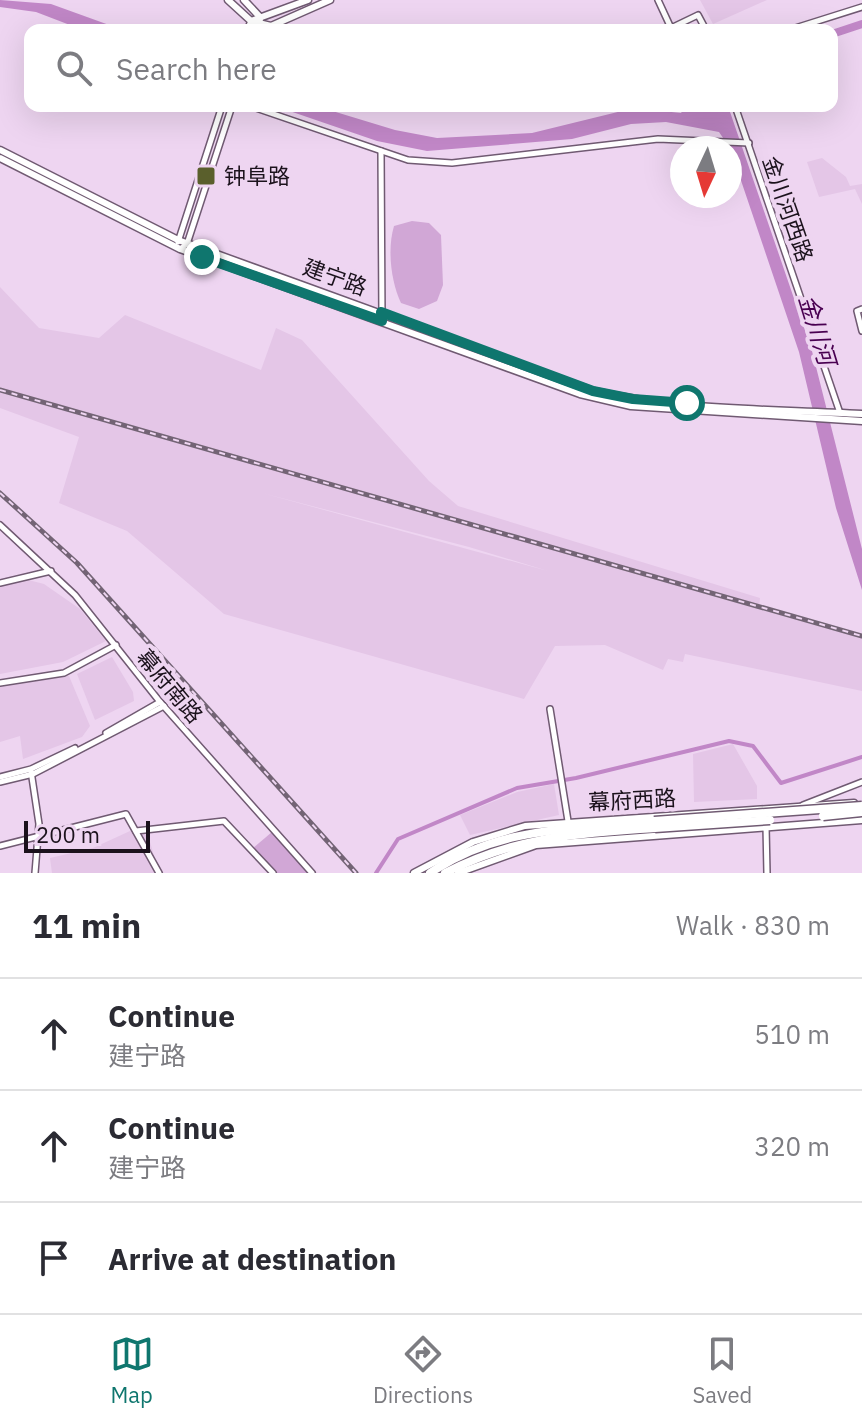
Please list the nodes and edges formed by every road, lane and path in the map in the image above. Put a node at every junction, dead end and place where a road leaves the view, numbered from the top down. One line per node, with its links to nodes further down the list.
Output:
1 (228, 0): 7 (main road)
2 (244, 0): 10 (main road)
3 (308, 0): 11 (main road)
4 (330, 0): 12 (main road)
5 (658, 0): 13 (street)
6 (862, 7): 16 (street)
7 (251, 21): 8 (street); 9 (main road)
8 (250, 24)
9 (258, 24)
10 (260, 24)
11 (263, 24)
12 (276, 24)
13 (669, 24)
14 (679, 24): 15 (street)
15 (703, 24)
16 (808, 24)
17 (220, 112): 25 (street)
18 (230, 112): 26 (street)
19 (267, 112): 23 (street)
20 (737, 112): 21 (street, 金川河西路)
21 (749, 143): 23 (street); 33 (street, 金川河西路)
22 (0, 150): 25 (main road, 建宁路)
23 (381, 151): 29 (street)
24 (0, 158): 27 (main road, 建宁路)
25 (178, 240): 26 (main road, 建宁路); 27 (street)
26 (187, 244): 27 (street); 29 (main road, 建宁路)
27 (180, 249): 30 (main road, 建宁路)
28 (860, 310): 31 (street)
29 (381, 312): 30 (street); 32 (main road, 建宁路)
30 (382, 321): 32 (main road, 建宁路)
31 (862, 331)
32 (742, 412): 35 (main road, 建宁路)
33 (840, 413): 34 (main road, 建宁路); 35 (main road, 建宁路)
34 (862, 414)
35 (832, 416): 36 (main road, 建宁路)
36 (862, 421)
37 (0, 525): 38 (street, 幕府南路)
38 (52, 571): 39 (street); 40 (street, 幕府南路)
39 (0, 583)
40 (116, 645): 41 (street); 42 (street, 幕府南路)
41 (0, 683)
42 (162, 704): 44 (street); 45 (street); 72 (street, 幕府南路)
43 (550, 709): 55 (street)
44 (31, 769): 45 (street); 64 (street)
45 (0, 780)
46 (862, 782): 48 (street)
47 (827, 804): 48 (main road, 幕府西路); 49 (main road, 幕府西路); 52 (main road)
48 (803, 805): 50 (main road, 幕府西路)
49 (862, 807): 56 (highway, 幕府西路, bridge)
50 (765, 808): 51 (main road, 幕府西路); 53 (street)
51 (737, 810): 56 (main road, 幕府西路); 61 (main road)
52 (792, 815): 53 (main road); 58 (main road)
53 (766, 817): 59 (street)
54 (862, 820): 58 (main road, 幕府西路)
55 (568, 821): 56 (main road, 幕府西路); 57 (main road, 幕府西路)
56 (652, 822): 60 (highway, 幕府西路); 63 (highway, 幕府西路)
57 (525, 826): 60 (highway); 73 (main road, 幕府西路)
58 (793, 826): 59 (main road, 幕府西路)
59 (766, 828): 61 (main road, 幕府西路); 77 (street)
60 (547, 829): 74 (highway, 幕府西路)
61 (739, 830): 65 (main road, 幕府西路)
62 (136, 831): 64 (street); 70 (street); 71 (street)
63 (605, 832): 65 (highway); 66 (highway, 幕府西路)
64 (38, 834): 67 (street); 69 (street)
65 (628, 836): 68 (main road, 幕府西路)
66 (537, 838): 68 (highway); 75 (highway, 幕府西路)
67 (0, 846)
68 (517, 850): 76 (main road, 幕府西路)
69 (35, 873)
70 (159, 873)
71 (273, 873)
72 (312, 873)
73 (414, 873)
74 (430, 873)
75 (445, 873)
76 (458, 873)
77 (767, 873)

